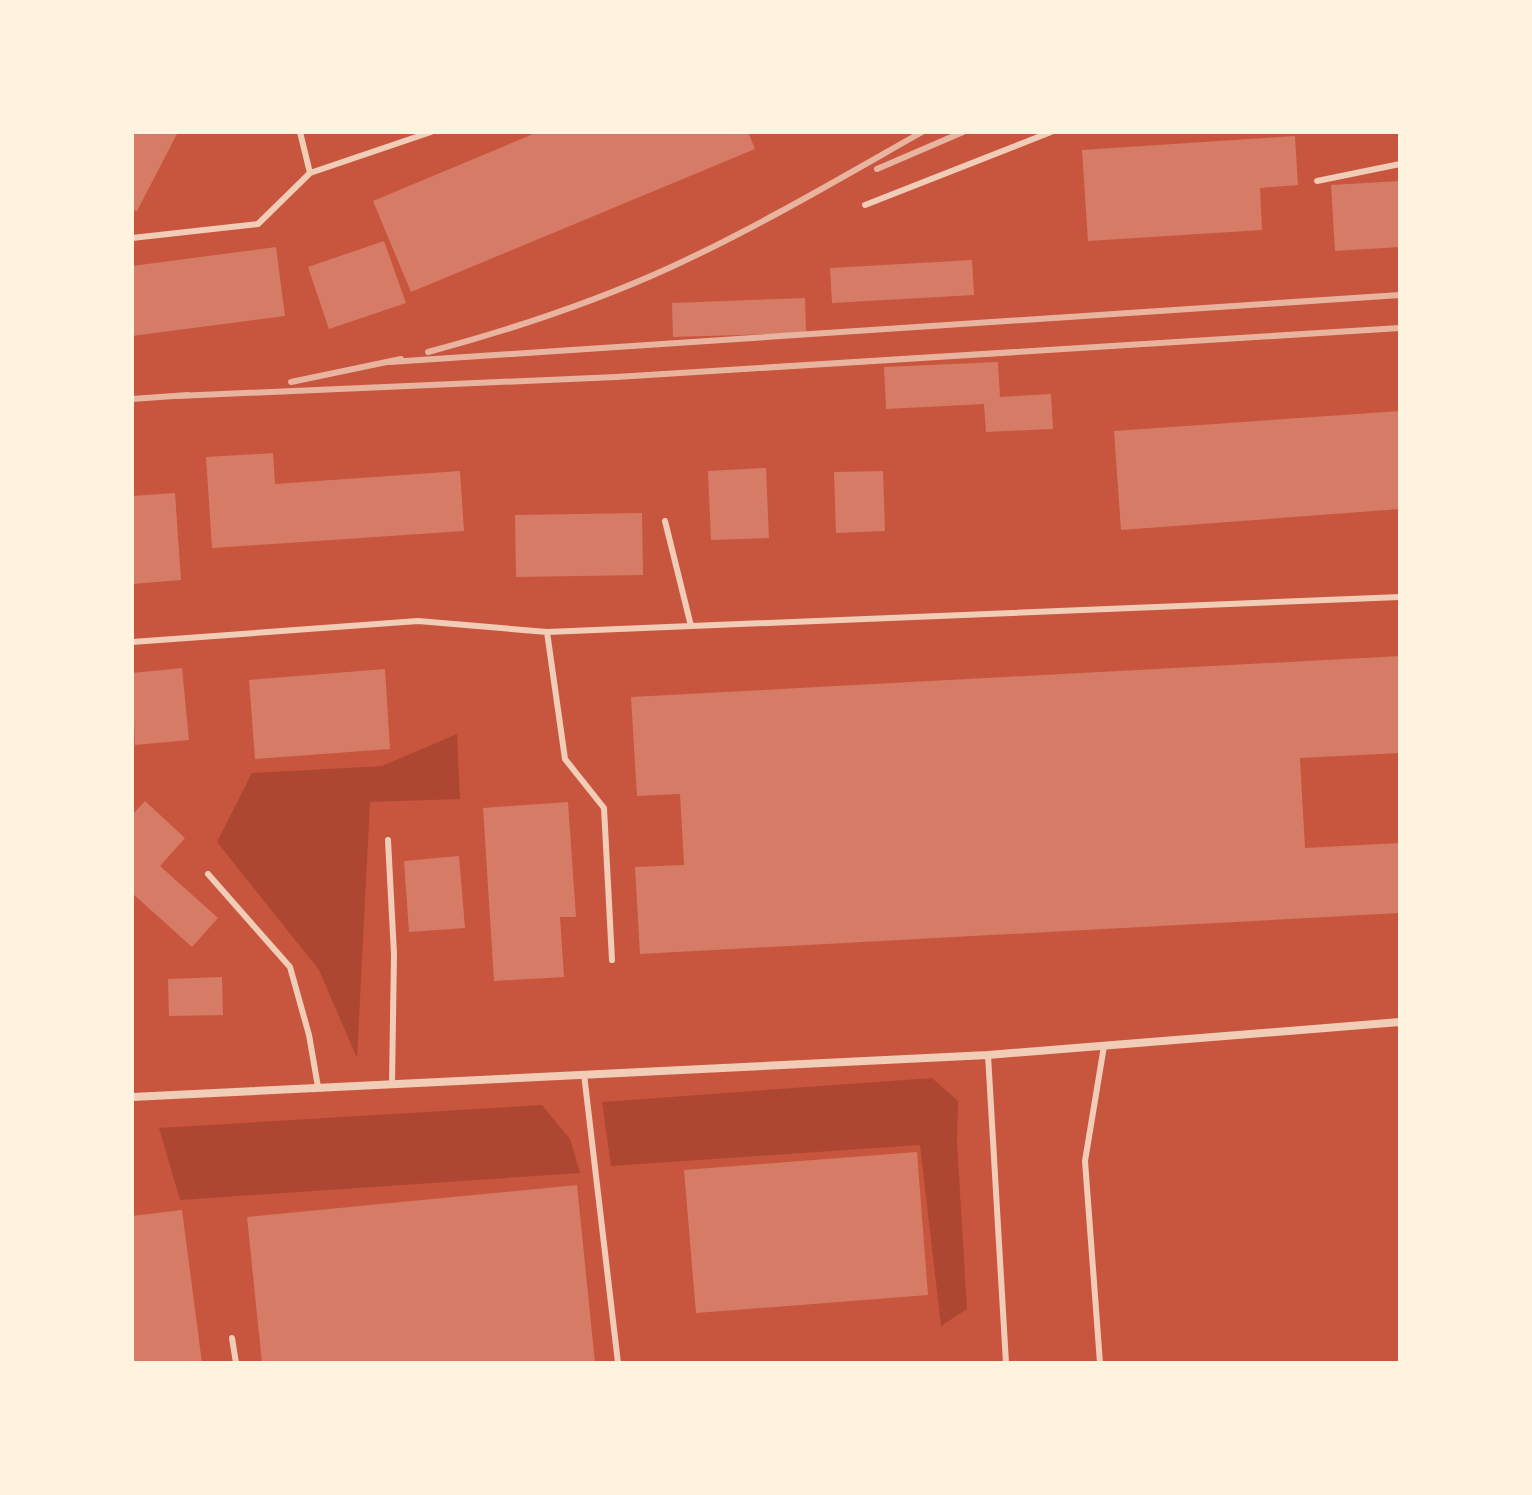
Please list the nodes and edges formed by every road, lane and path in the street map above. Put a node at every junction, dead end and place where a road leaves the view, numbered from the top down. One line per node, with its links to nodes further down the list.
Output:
1 (300, 132): 5 (lane)
2 (431, 132): 5 (lane)
3 (1051, 132): 7 (lane)
4 (1400, 164): 6 (lane)
5 (310, 173): 8 (lane)
6 (1317, 181)
7 (865, 205)
8 (132, 238)
9 (665, 521): 11 (lane)
10 (1400, 597): 11 (lane)
11 (691, 626): 12 (lane)
12 (547, 632): 13 (lane); 16 (lane)
13 (132, 642)
14 (388, 840): 21 (lane)
15 (208, 874): 22 (lane)
16 (612, 960)
17 (1400, 1022): 18 (street)
18 (1104, 1046): 19 (street); 28 (lane)
19 (988, 1055): 20 (street); 27 (lane)
20 (584, 1074): 21 (street); 26 (lane)
21 (392, 1083): 22 (street)
22 (318, 1087): 23 (street)
23 (132, 1097)
24 (232, 1338): 25 (lane)
25 (236, 1363)
26 (618, 1363)
27 (1006, 1363)
28 (1100, 1363)

